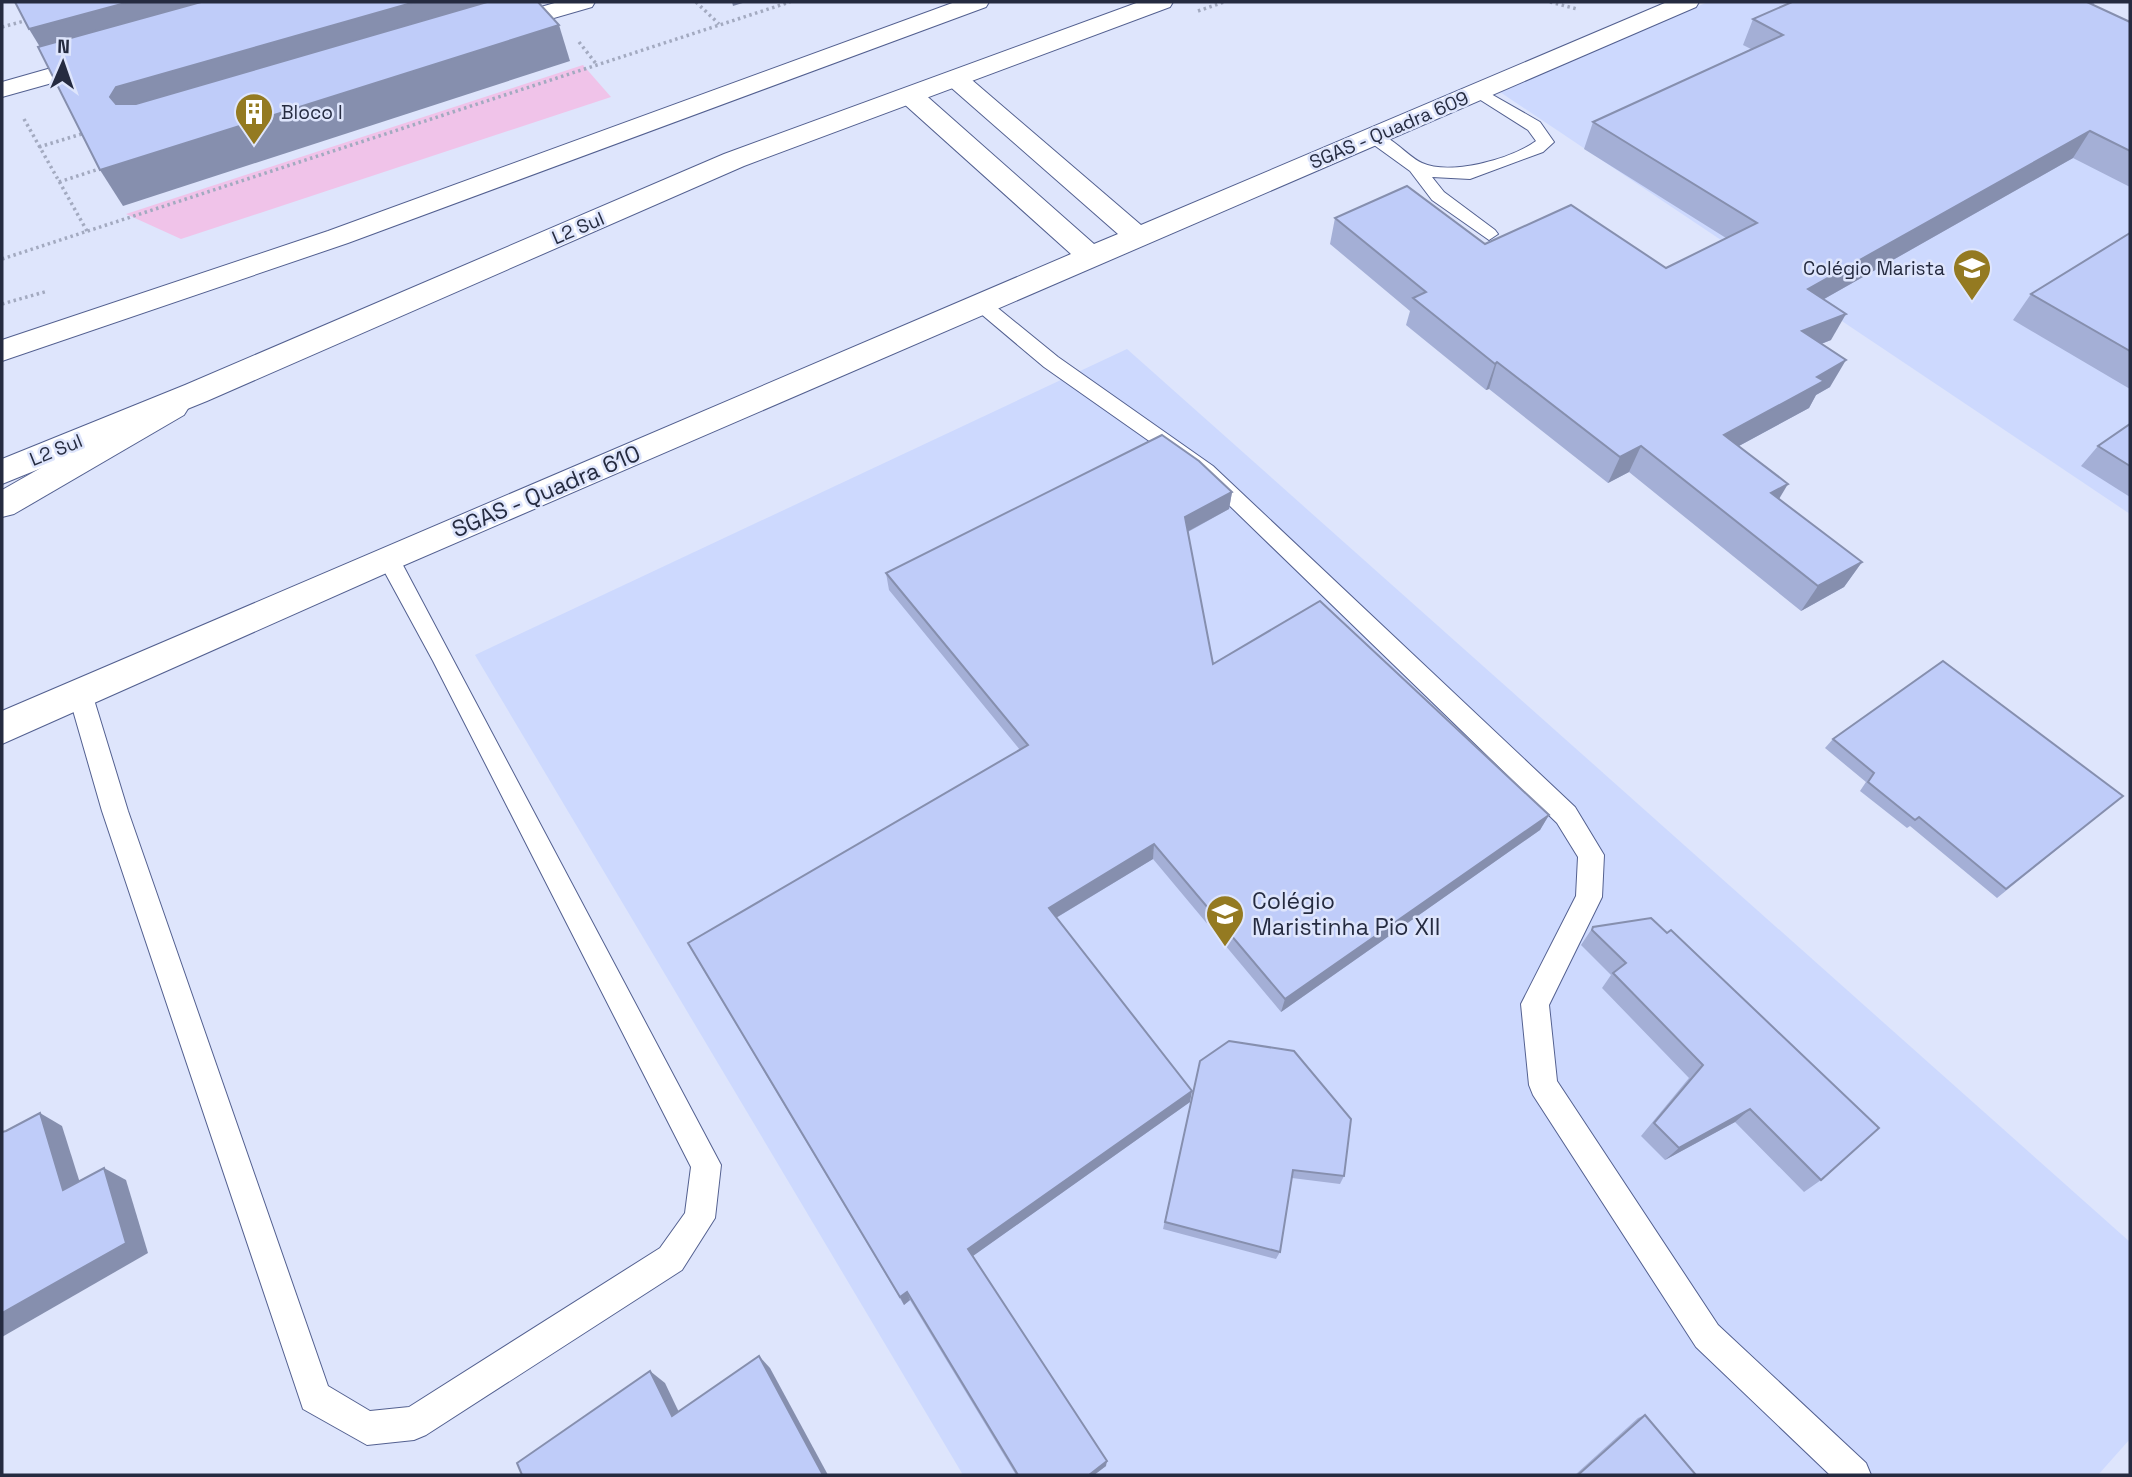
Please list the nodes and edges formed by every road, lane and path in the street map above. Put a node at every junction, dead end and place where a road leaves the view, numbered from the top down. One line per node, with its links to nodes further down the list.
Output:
1 (583, 2): 12 (street)
2 (696, 2): 10 (path)
3 (790, 2): 10 (path)
4 (977, 2): 32 (street)
5 (1161, 2): 16 (street, L2 Sul)
6 (1224, 2): 8 (path)
7 (1687, 2): 18 (street, SGAS - Quadra 609)
8 (1187, 14)
9 (28, 20): 11 (path)
10 (720, 24): 15 (path)
11 (2, 27)
12 (477, 33)
13 (572, 33): 15 (path)
14 (122, 55): 17 (street)
15 (597, 65): 26 (path)
16 (956, 79): 19 (street, L2 Sul); 28 (street)
17 (3, 90): 22 (path)
18 (1477, 92): 21 (street, SGAS - Quadra 609); 24 (lane)
19 (912, 97): 29 (street); 33 (street, L2 Sul)
20 (92, 131): 22 (path)
21 (1372, 137): 24 (lane); 28 (street, SGAS - Quadra 609)
22 (39, 147): 25 (path)
23 (112, 165): 25 (path)
24 (1416, 167): 27 (lane)
25 (59, 182): 26 (path)
26 (87, 231): 30 (path)
27 (1489, 234)
28 (1138, 237): 29 (street, SGAS - Quadra 609)
29 (1091, 257): 31 (street, SGAS - Quadra 610)
30 (2, 259)
31 (981, 304): 36 (street, SGAS - Quadra 610); 39 (lane)
32 (2, 351)
33 (196, 393): 34 (street, L2 Sul); 35 (street)
34 (2, 472)
35 (2, 505)
36 (388, 558): 37 (street, SGAS - Quadra 610); 37 (lane)
37 (80, 693): 38 (street, SGAS - Quadra 610)
38 (2, 727)
39 (1854, 1475)

